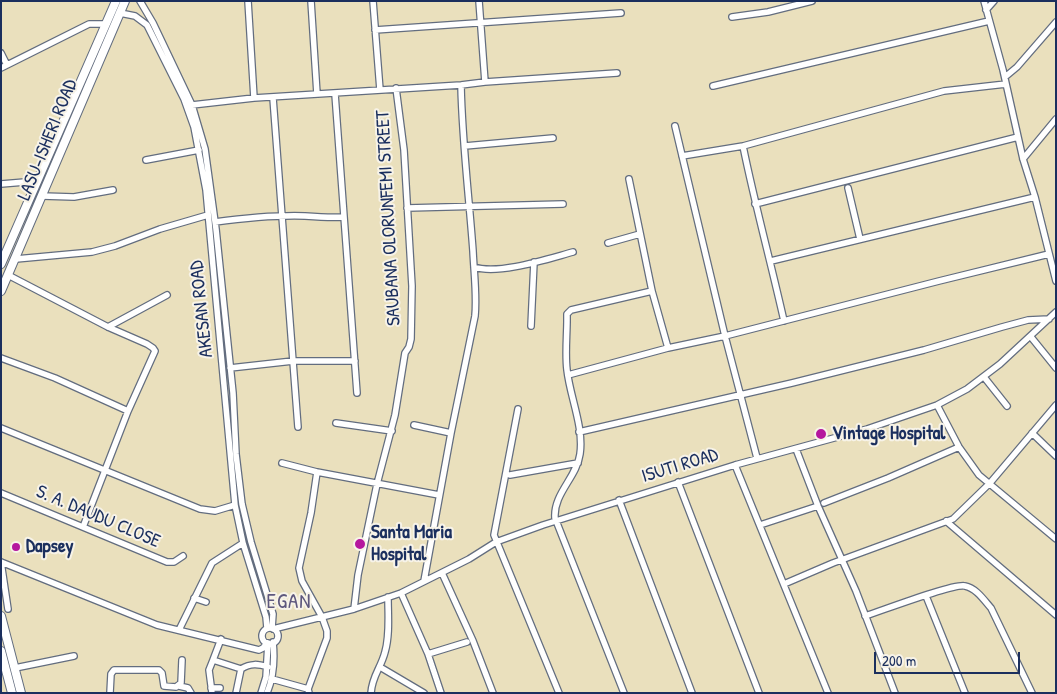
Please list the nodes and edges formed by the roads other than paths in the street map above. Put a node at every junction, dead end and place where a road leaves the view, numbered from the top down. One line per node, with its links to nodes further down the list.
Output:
1 (116, 1): 19 (main road, LASU-ISHERI ROAD)
2 (125, 1): 12 (main road, LASU-ISHERI ROAD)
3 (248, 1): 34 (street)
4 (311, 1): 32 (street)
5 (373, 1): 20 (street)
6 (479, 1): 18 (street)
7 (812, 1): 15 (street)
8 (984, 1): 11 (street)
9 (994, 1): 11 (street)
10 (141, 3): 14 (street); 36 (street, AKESAN ROAD)
11 (986, 10): 16 (street)
12 (120, 13): 14 (street); 52 (main road, LASU-ISHERI ROAD)
13 (621, 13): 18 (street)
14 (134, 16): 43 (street, AKESAN ROAD)
15 (732, 17)
16 (989, 21): 25 (street); 29 (street)
17 (1056, 22): 25 (street)
18 (481, 23): 20 (street); 26 (street)
19 (106, 24): 22 (street); 48 (main road, LASU-ISHERI ROAD)
20 (375, 30): 31 (street)
21 (1, 53): 22 (street)
22 (8, 65): 23 (street)
23 (1, 68)
24 (617, 73): 26 (street)
25 (1005, 77): 27 (street)
26 (485, 82): 28 (street)
27 (1006, 84): 39 (street); 42 (street)
28 (461, 85): 30 (street); 41 (street)
29 (713, 86)
30 (396, 88): 31 (street); 57 (street, SAUBANA OLORUNFEMI STREET)
31 (380, 90): 33 (street)
32 (317, 94): 33 (street); 35 (street)
33 (335, 94): 60 (street)
34 (254, 98): 35 (street); 36 (street)
35 (273, 98): 59 (street)
36 (192, 105): 61 (street, AKESAN ROAD)
37 (1056, 120): 45 (street)
38 (675, 126): 44 (street)
39 (1018, 137): 45 (street); 55 (street)
40 (552, 138): 41 (street)
41 (464, 146): 56 (street)
42 (743, 146): 44 (street); 55 (street)
43 (200, 150): 46 (street); 58 (street, AKESAN ROAD)
44 (682, 156): 82 (street)
45 (1023, 159): 53 (street)
46 (146, 160)
47 (629, 179): 62 (street)
48 (37, 181): 49 (street); 70 (main road, LASU-ISHERI ROAD)
49 (1, 184)
50 (848, 188): 63 (street)
51 (113, 190): 52 (street)
52 (42, 196): 67 (main road, LASU-ISHERI ROAD)
53 (1035, 197): 63 (street); 66 (street)
54 (563, 204): 56 (street)
55 (755, 204): 68 (street)
56 (470, 206): 57 (street); 71 (street)
57 (407, 208): 103 (street, SAUBANA OLORUNFEMI STREET)
58 (208, 215): 67 (street); 124 (street, AKESAN ROAD)
59 (281, 216): 60 (street); 61 (street); 86 (street)
60 (344, 217): 87 (street)
61 (215, 222): 88 (street, AKESAN ROAD)
62 (640, 234): 64 (street); 75 (street)
63 (860, 239): 68 (street)
64 (608, 243)
65 (573, 252): 69 (street)
66 (1049, 254): 73 (street); 79 (street)
67 (16, 259): 72 (main road, LASU-ISHERI ROAD)
68 (771, 261): 79 (street)
69 (534, 262): 71 (street); 80 (street)
70 (1, 264)
71 (474, 266): 105 (street)
72 (8, 276): 74 (main road, LASU-ISHERI ROAD); 81 (street)
73 (1056, 281)
74 (1, 291)
75 (652, 291): 84 (street); 90 (street)
76 (167, 295): 81 (street)
77 (1056, 312): 78 (street, ISUTI ROAD)
78 (1049, 319): 83 (street, ISUTI ROAD); 93 (street)
79 (784, 321): 82 (street)
80 (531, 326)
81 (108, 327): 98 (street)
82 (725, 336): 84 (street); 93 (street)
83 (1030, 337): 89 (street); 91 (street, ISUTI ROAD)
84 (668, 348): 90 (street)
85 (1, 358): 98 (street)
86 (293, 361): 87 (street); 88 (street); 101 (street)
87 (355, 361): 92 (street)
88 (230, 368): 146 (street, AKESAN ROAD)
89 (1056, 368)
90 (568, 375): 104 (street)
91 (984, 377): 94 (street, ISUTI ROAD); 96 (street)
92 (357, 392)
93 (741, 395): 104 (street); 110 (street)
94 (937, 405): 107 (street); 108 (street, ISUTI ROAD)
95 (1056, 405): 106 (street)
96 (1007, 406)
97 (518, 409): 131 (street)
98 (128, 411): 114 (street)
99 (336, 423): 103 (street)
100 (414, 425): 105 (street)
101 (298, 427)
102 (1, 428): 114 (street)
103 (392, 431): 119 (street, SAUBANA OLORUNFEMI STREET)
104 (579, 432): 111 (street)
105 (451, 433): 121 (street)
106 (1032, 433): 109 (street); 118 (street)
107 (959, 447): 118 (street); 123 (street)
108 (796, 449): 110 (street, ISUTI ROAD); 125 (street)
109 (1056, 456)
110 (757, 458): 113 (street, ISUTI ROAD)
111 (578, 462): 116 (street); 126 (street)
112 (282, 463): 115 (street)
113 (735, 464): 117 (street, ISUTI ROAD); 128 (street)
114 (105, 471): 124 (street); 129 (street)
115 (317, 472): 119 (street); 151 (street)
116 (510, 475)
117 (678, 482): 122 (street, ISUTI ROAD); 188 (street)
118 (990, 483): 127 (street); 130 (street)
119 (377, 484): 121 (street); 145 (street, SAUBANA OLORUNFEMI STREET)
120 (1, 493): 129 (street, S. A. DAUDU CLOSE)
121 (439, 495): 137 (street)
122 (619, 500): 126 (street, ISUTI ROAD); 187 (street)
123 (824, 503)
124 (235, 505): 132 (street, AKESAN ROAD)
125 (818, 506): 128 (street); 134 (street)
126 (556, 521): 131 (street, ISUTI ROAD); 186 (street)
127 (946, 521): 134 (street); 147 (street)
128 (760, 525): 138 (street)
129 (83, 527): 133 (street, S. A. DAUDU CLOSE)
130 (1056, 539)
131 (496, 542): 136 (street, ISUTI ROAD); 185 (street)
132 (243, 543): 142 (street); 150 (street, AKESAN ROAD)
133 (183, 556)
134 (842, 560): 138 (street); 149 (street)
135 (1, 562): 144 (street); 152 (street)
136 (442, 573): 137 (street, ISUTI ROAD); 184 (street)
137 (424, 581): 139 (street, ISUTI ROAD)
138 (784, 584): 189 (street)
139 (401, 593): 141 (street, ISUTI ROAD); 159 (street)
140 (926, 596): 149 (street); 191 (street); 192 (street)
141 (388, 597): 145 (street, ISUTI ROAD); 164 (street)
142 (194, 598): 143 (street); 152 (street)
143 (206, 602)
144 (8, 609)
145 (354, 609): 151 (street, ISUTI ROAD)
146 (273, 614): 150 (street); 153 (street, AKESAN ROAD)
147 (1056, 615)
148 (1, 616): 165 (main road)
149 (865, 616): 190 (street)
150 (266, 617): 153 (street, AKESAN ROAD)
151 (322, 617): 153 (street, ISUTI ROAD); 172 (street)
152 (179, 630): 154 (street)
153 (272, 630): 155 (street); 155 (street)
154 (221, 639): 155 (street); 162 (street)
155 (268, 642): 158 (street)
156 (467, 642): 159 (street)
157 (1, 651): 173 (main road)
158 (271, 654): 163 (street); 167 (street)
159 (428, 654): 183 (street)
160 (74, 656): 165 (street)
161 (182, 660): 169 (street)
162 (213, 660): 166 (street); 171 (street)
163 (268, 667): 166 (street); 179 (street)
164 (380, 667): 181 (street); 182 (street)
165 (15, 668): 174 (main road)
166 (242, 669): 178 (street)
167 (272, 679): 172 (street); 180 (street)
168 (164, 686): 169 (street); 175 (street); 176 (street)
169 (179, 686): 177 (street)
170 (220, 688): 171 (street)
171 (211, 690)
172 (308, 691)
173 (12, 693)
174 (21, 693)
175 (110, 693)
176 (161, 693)
177 (191, 693)
178 (236, 693)
179 (261, 693)
180 (267, 693)
181 (371, 693)
182 (424, 693)
183 (441, 693)
184 (493, 693)
185 (559, 693)
186 (624, 693)
187 (692, 693)
188 (759, 693)
189 (828, 693)
190 (894, 693)
191 (965, 693)
192 (1032, 693)

